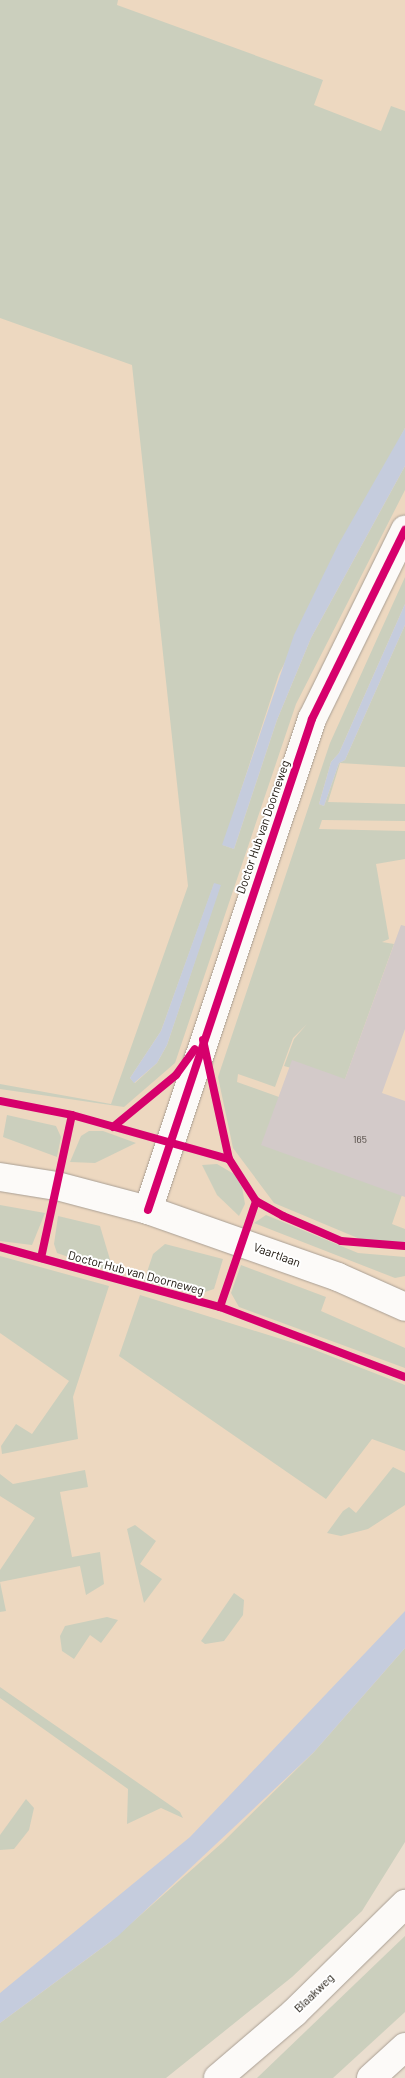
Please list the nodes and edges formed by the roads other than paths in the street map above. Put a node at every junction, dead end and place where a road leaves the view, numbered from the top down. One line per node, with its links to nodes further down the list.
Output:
1 (405, 530): 3 (street, Doctor Hub van Doorneweg)
2 (0, 1177): 3 (street)
3 (148, 1210): 4 (street, Vaartlaan)
4 (405, 1307)
5 (405, 1904): 7 (street, Blaakweg)
6 (405, 2047): 8 (street)
7 (218, 2078)
8 (371, 2078)

